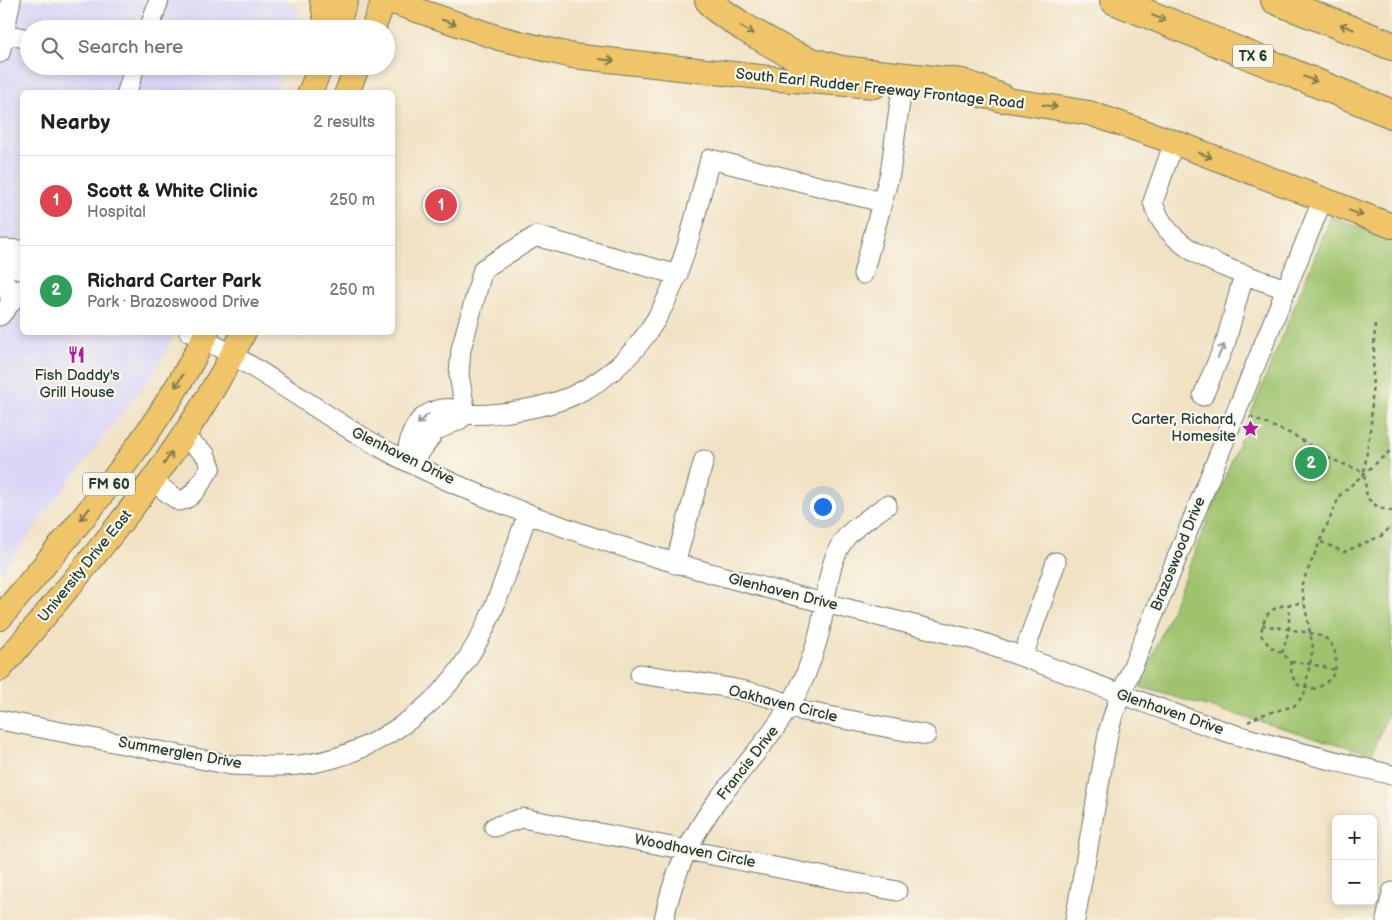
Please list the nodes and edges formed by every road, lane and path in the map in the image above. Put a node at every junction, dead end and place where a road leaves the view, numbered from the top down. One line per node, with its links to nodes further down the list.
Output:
1 (12, 0): 13 (street)
2 (159, 0): 9 (street)
3 (322, 0): 10 (main road)
4 (346, 0): 11 (main road)
5 (385, 0): 12 (main road); 20 (main road, South Earl Rudder Freeway Frontage Road, one-way to 20)
6 (709, 0): 24 (highway, one-way to 24)
7 (1114, 0): 25 (highway, TX 6, one-way to 25)
8 (1275, 0): 15 (highway, one-way to 8)
9 (152, 20)
10 (326, 20)
11 (338, 20)
12 (377, 20)
13 (4, 34): 14 (street); 16 (street)
14 (20, 37)
15 (1392, 46)
16 (0, 53)
17 (132, 75): 21 (street)
18 (317, 75): 22 (main road)
19 (354, 75): 23 (main road)
20 (902, 88): 24 (main road, South Earl Rudder Freeway Frontage Road); 28 (street)
21 (128, 90)
22 (311, 90)
23 (348, 90)
24 (1002, 98): 26 (main road, South Earl Rudder Freeway Frontage Road, one-way to 26)
25 (1392, 114)
26 (1174, 142): 27 (main road, South Earl Rudder Freeway Frontage Road, one-way to 27); 36 (street)
27 (1322, 201): 29 (main road, South Earl Rudder Freeway Frontage Road, one-way to 29); 38 (street, Brazoswood Drive)
28 (882, 202): 35 (street); 37 (street)
29 (1392, 226)
30 (0, 248): 31 (street)
31 (20, 250)
32 (0, 260): 33 (street)
33 (20, 269)
34 (0, 272): 39 (street)
35 (863, 274)
36 (1244, 274): 38 (street); 44 (street, one-way to 36)
37 (678, 275): 46 (street); 46 (street)
38 (1286, 289): 45 (street, Brazoswood Drive)
39 (11, 302)
40 (1375, 324): 51 (path)
41 (200, 335): 43 (street, Glenhaven Drive); 63 (main road, FM 60, one-way to 63)
42 (243, 335): 43 (main road, University Drive East / FM 60)
43 (233, 356): 47 (main road, University Drive East / FM 60); 50 (street, Glenhaven Drive)
44 (1203, 396)
45 (1237, 410): 51 (path); 75 (street, Brazoswood Drive)
46 (466, 414): 50 (street)
47 (183, 437): 52 (main road, University Drive East / FM 60, one-way to 47); 52 (street)
48 (1392, 449): 51 (path)
49 (704, 460): 59 (street)
50 (406, 461): 55 (street, Glenhaven Drive)
51 (1364, 472): 54 (path); 57 (path)
52 (152, 482): 71 (main road, University Drive East / FM 60)
53 (887, 505): 60 (street, Francis Drive)
54 (1392, 512)
55 (528, 513): 59 (street, Glenhaven Drive); 77 (street, Summerglen Drive)
56 (1392, 526): 57 (path)
57 (1322, 542): 61 (path)
58 (1056, 562): 68 (street)
59 (675, 564): 60 (street, Glenhaven Drive)
60 (824, 602): 68 (street, Glenhaven Drive); 76 (street, Francis Drive)
61 (1304, 603): 62 (path); 66 (path)
62 (1289, 604): 64 (path); 65 (path)
63 (0, 618)
64 (1262, 625): 65 (path); 67 (path)
65 (1289, 630): 66 (path); 67 (path)
66 (1310, 634): 70 (path); 72 (path)
67 (1282, 653): 69 (path)
68 (1023, 656): 75 (street, Glenhaven Drive)
69 (1290, 662): 70 (path); 74 (path)
70 (1311, 664): 72 (path); 74 (path)
71 (0, 669)
72 (1336, 670): 74 (path)
73 (640, 674): 76 (street, Oakhaven Circle)
74 (1306, 688): 78 (path)
75 (1121, 696): 78 (street, Glenhaven Drive); 86 (street, Brazoswood Drive)
76 (790, 704): 79 (street, Oakhaven Circle); 82 (street, Francis Drive)
77 (0, 720)
78 (1229, 732): 80 (street, Glenhaven Drive)
79 (926, 734)
80 (1392, 776)
81 (494, 827): 82 (street, Woodhaven Circle)
82 (688, 850): 83 (street, Woodhaven Circle); 85 (street, Francis Drive)
83 (897, 891)
84 (1392, 892): 87 (street)
85 (664, 920)
86 (1075, 920)
87 (1386, 920)

